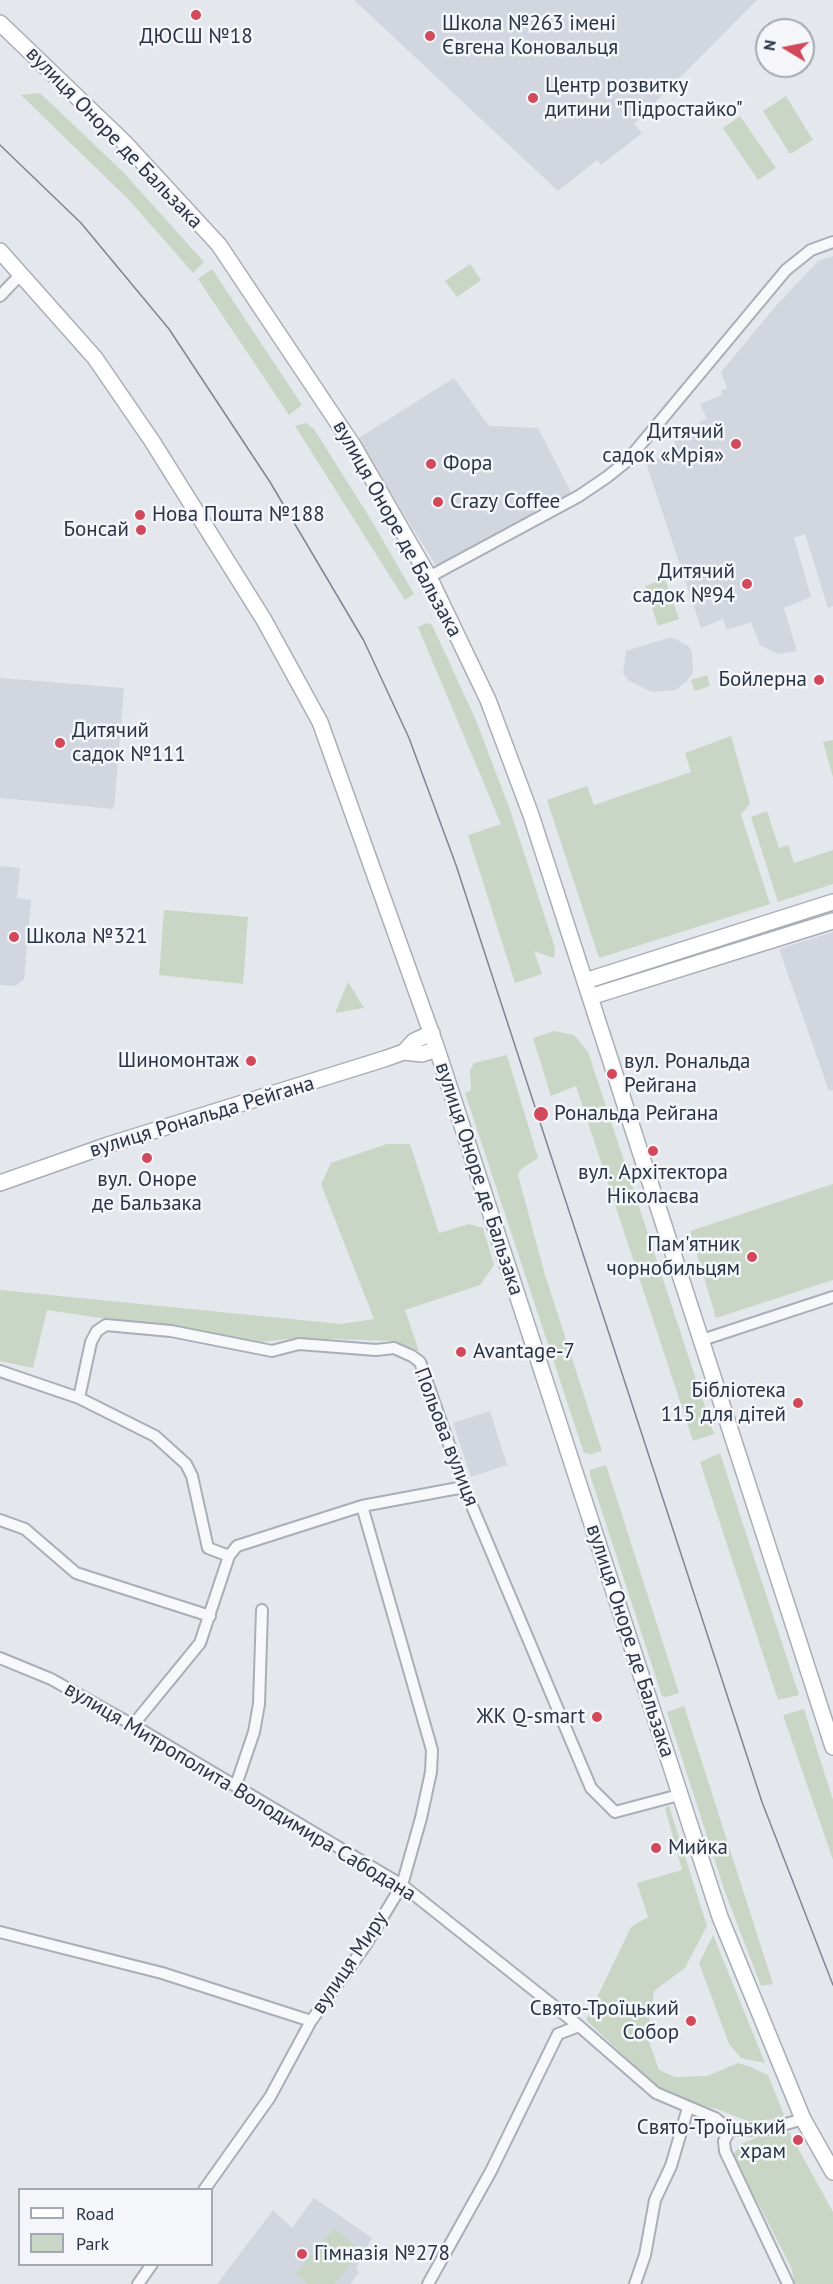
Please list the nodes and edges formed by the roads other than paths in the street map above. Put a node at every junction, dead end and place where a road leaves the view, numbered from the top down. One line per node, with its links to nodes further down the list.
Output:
1 (0, 23): 6 (street, вулиця Оноре де Бальзака)
2 (833, 242): 6 (street)
3 (0, 251): 4 (street, вулиця Оноре де Бальзака)
4 (22, 273): 5 (street); 11 (street, вулиця Оноре де Бальзака)
5 (0, 296)
6 (429, 577): 9 (street, вулиця Оноре де Бальзака)
7 (833, 902): 9 (street)
8 (833, 921): 10 (street)
9 (585, 981): 10 (street, вулиця Оноре де Бальзака)
10 (590, 997): 16 (street, вулиця Оноре де Бальзака)
11 (432, 1033): 12 (street, вулиця Оноре де Бальзака); 13 (street, вулиця Рональда Рейгана)
12 (437, 1049): 13 (street, вулиця Рональда Рейгана); 29 (street, вулиця Оноре де Бальзака)
13 (404, 1052): 14 (street, вулиця Рональда Рейгана)
14 (0, 1183)
15 (833, 1297): 16 (street)
16 (702, 1340): 27 (street, вулиця Оноре де Бальзака)
17 (0, 1371): 18 (street)
18 (79, 1398): 19 (street, Польова вулиця); 22 (street)
19 (464, 1487): 20 (street); 29 (street, Польова вулиця)
20 (362, 1506): 22 (street); 30 (street, вулиця Миру)
21 (0, 1520): 24 (street)
22 (229, 1556): 24 (street)
23 (262, 1610): 28 (street)
24 (210, 1616): 26 (street)
25 (0, 1658): 26 (street, вулиця Митрополита Володимира Сабодана)
26 (133, 1725): 28 (street, вулиця Митрополита Володимира Сабодана)
27 (833, 1747)
28 (236, 1785): 30 (street, вулиця Митрополита Володимира Сабодана)
29 (680, 1795): 35 (street, вулиця Оноре де Бальзака)
30 (402, 1885): 32 (street, вулиця Миру); 33 (street, вулиця Митрополита Володимира Сабодана)
31 (0, 1932): 32 (street)
32 (310, 2021): 38 (street, вулиця Миру)
33 (579, 2026): 34 (street, вулиця Митрополита Володимира Сабодана); 41 (street)
34 (688, 2108): 36 (street, вулиця Митрополита Володимира Сабодана); 42 (street)
35 (803, 2119): 36 (street); 37 (street, вулиця Оноре де Бальзака)
36 (730, 2130): 43 (street)
37 (833, 2172)
38 (205, 2188)
39 (151, 2266): 40 (street)
40 (138, 2284)
41 (428, 2284)
42 (635, 2284)
43 (788, 2284)

